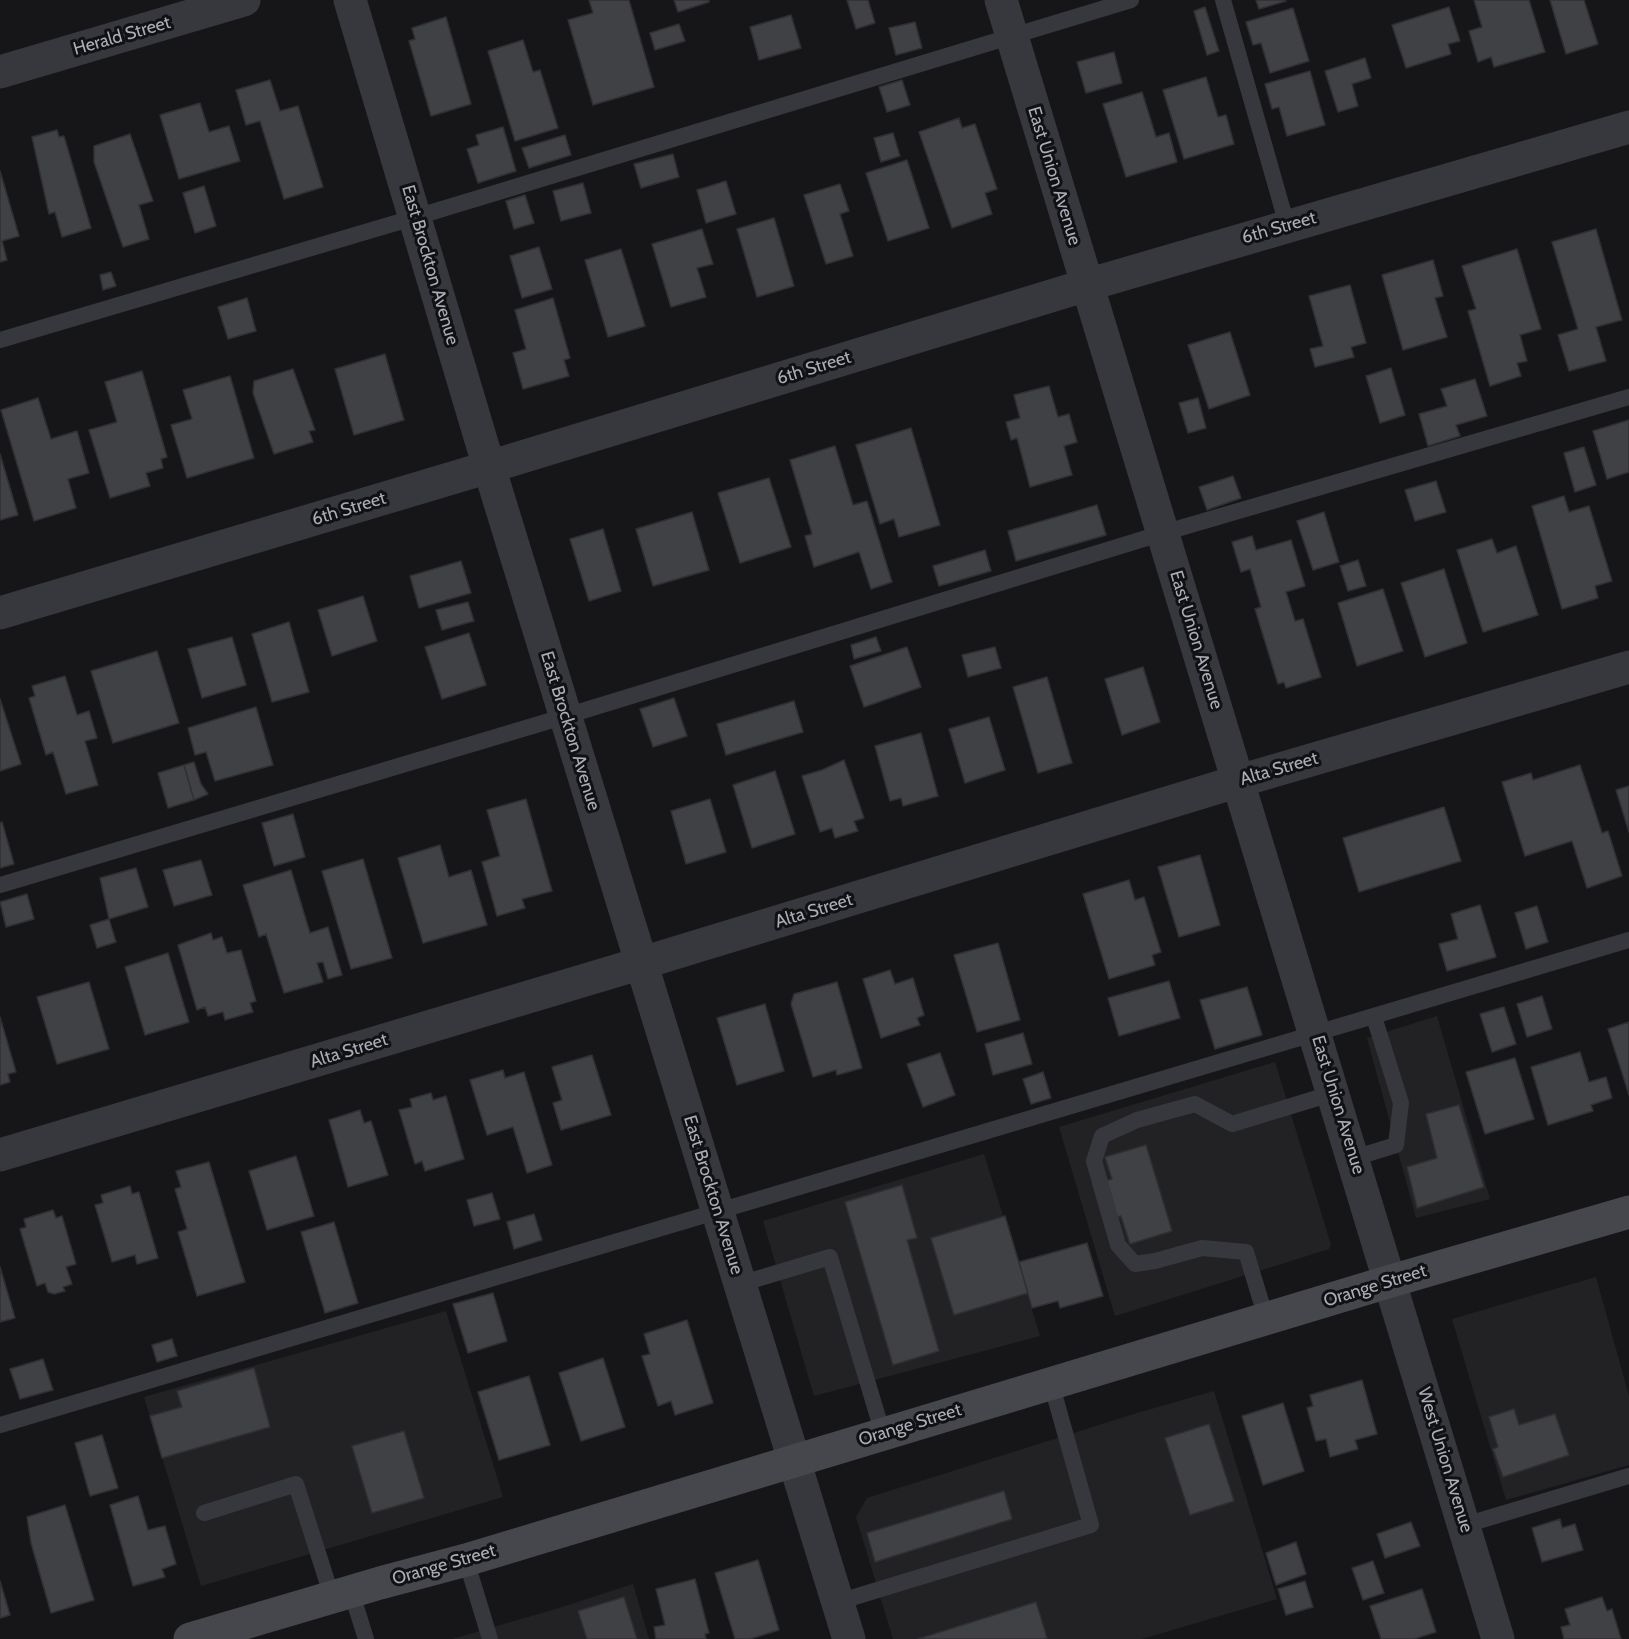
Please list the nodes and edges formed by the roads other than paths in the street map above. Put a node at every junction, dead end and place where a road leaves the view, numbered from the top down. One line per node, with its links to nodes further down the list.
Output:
1 (244, 0): 7 (street, Herald Street)
2 (350, 0): 9 (street, East Brockton Avenue)
3 (1001, 0): 6 (street, East Union Avenue)
4 (1131, 0): 6 (lane)
5 (1223, 0): 10 (lane)
6 (1012, 35): 9 (lane); 11 (street, East Union Avenue)
7 (0, 72)
8 (1629, 127): 10 (street, 6th Street)
9 (416, 217): 12 (lane); 14 (street, East Brockton Avenue)
10 (1287, 225): 11 (street, 6th Street)
11 (1087, 285): 14 (street, 6th Street); 15 (street, East Union Avenue)
12 (0, 340)
13 (1629, 397): 15 (lane)
14 (489, 467): 16 (street, 6th Street); 18 (street, East Brockton Avenue)
15 (1163, 533): 18 (lane); 19 (street, East Union Avenue)
16 (0, 613)
17 (1629, 667): 19 (street, Alta Street)
18 (566, 716): 20 (lane); 22 (street, East Brockton Avenue)
19 (1239, 781): 22 (street, Alta Street); 24 (street, East Union Avenue)
20 (0, 885)
21 (1629, 940): 23 (lane)
22 (642, 963): 26 (street, Alta Street); 28 (street, East Brockton Avenue)
23 (1374, 1017): 24 (lane); 27 (lane)
24 (1316, 1034): 25 (street, East Union Avenue); 28 (lane)
25 (1334, 1093): 27 (street, East Union Avenue); 32 (lane)
26 (0, 1155)
27 (1354, 1158): 30 (street, East Union Avenue)
28 (718, 1211): 31 (street, East Brockton Avenue); 34 (lane)
29 (1629, 1212): 30 (main road, Orange Street)
30 (1391, 1281): 32 (main road, Orange Street); 39 (street, West Union Avenue)
31 (740, 1284): 35 (lane); 36 (street, East Brockton Avenue)
32 (1266, 1318): 33 (main road, Orange Street)
33 (1051, 1383): 35 (main road, Orange Street); 42 (lane)
34 (0, 1425)
35 (883, 1434): 36 (main road, Orange Street)
36 (794, 1460): 40 (main road, Orange Street); 42 (street, East Brockton Avenue)
37 (1629, 1476): 39 (lane)
38 (204, 1513): 41 (lane)
39 (1465, 1525): 47 (street, West Union Avenue)
40 (466, 1560): 41 (main road, Orange Street); 45 (lane)
41 (342, 1594): 43 (main road, Orange Street); 44 (lane)
42 (838, 1602): 46 (street, East Brockton Avenue)
43 (190, 1639)
44 (366, 1639)
45 (490, 1639)
46 (849, 1639)
47 (1498, 1639)

